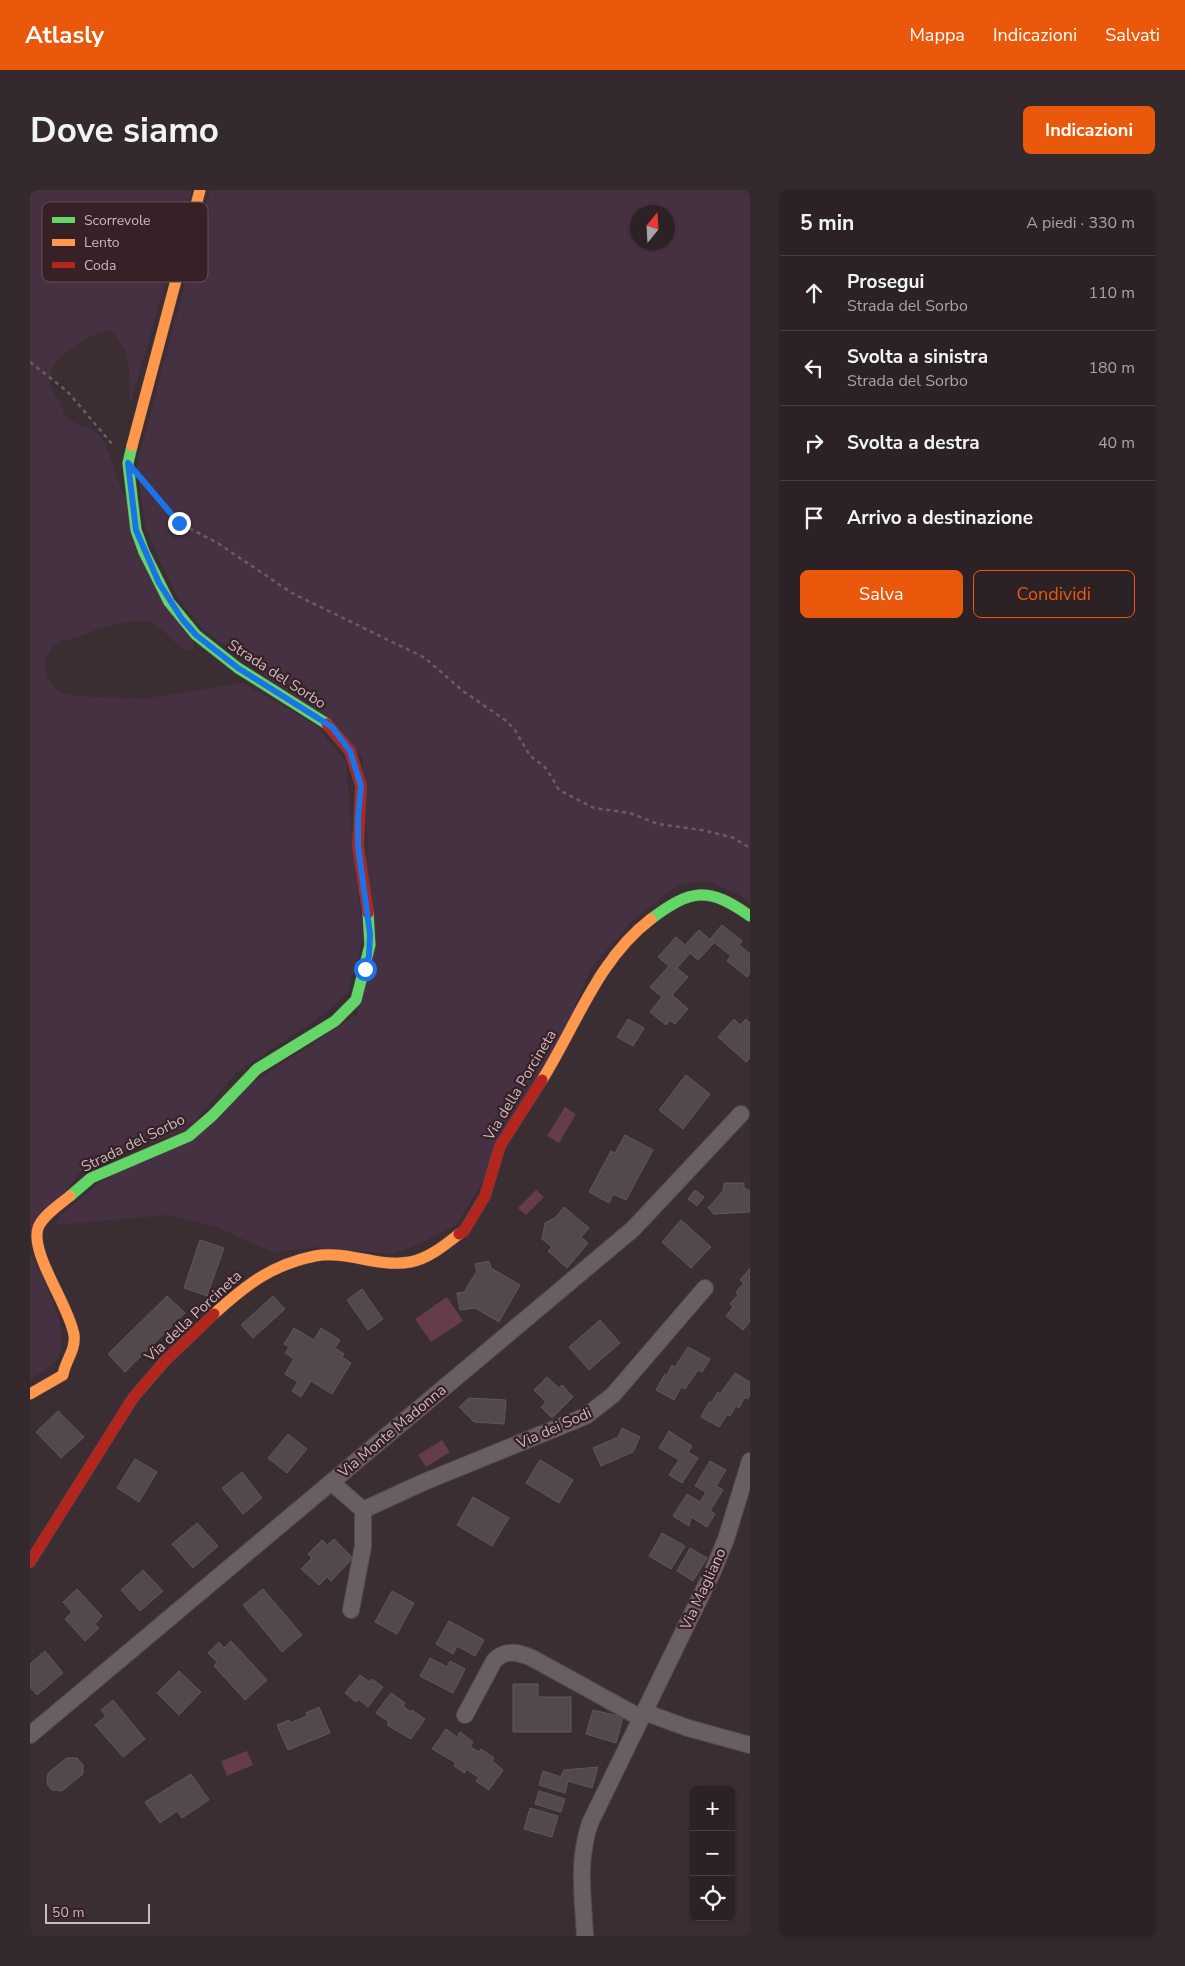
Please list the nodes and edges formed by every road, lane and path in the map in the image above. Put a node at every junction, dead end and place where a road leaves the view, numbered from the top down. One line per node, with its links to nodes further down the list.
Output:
1 (175, 282): 3 (street, Strada del Sorbo)
2 (30, 362): 3 (path)
3 (128, 463): 9 (street, Strada del Sorbo)
4 (147, 484): 5 (path)
5 (750, 848)
6 (750, 916): 13 (street, Via della Porcineta)
7 (741, 1114): 11 (street, Via Monte Madonna)
8 (705, 1288): 12 (street, Via dei Sodi)
9 (30, 1394)
10 (750, 1461): 16 (street, Via Magliano)
11 (331, 1482): 12 (street); 17 (street, Via Monte Madonna)
12 (363, 1510): 14 (street)
13 (30, 1562)
14 (351, 1610)
15 (465, 1714): 16 (street)
16 (643, 1715): 18 (street); 19 (street, Via Magliano)
17 (30, 1735)
18 (750, 1745)
19 (585, 1936)

